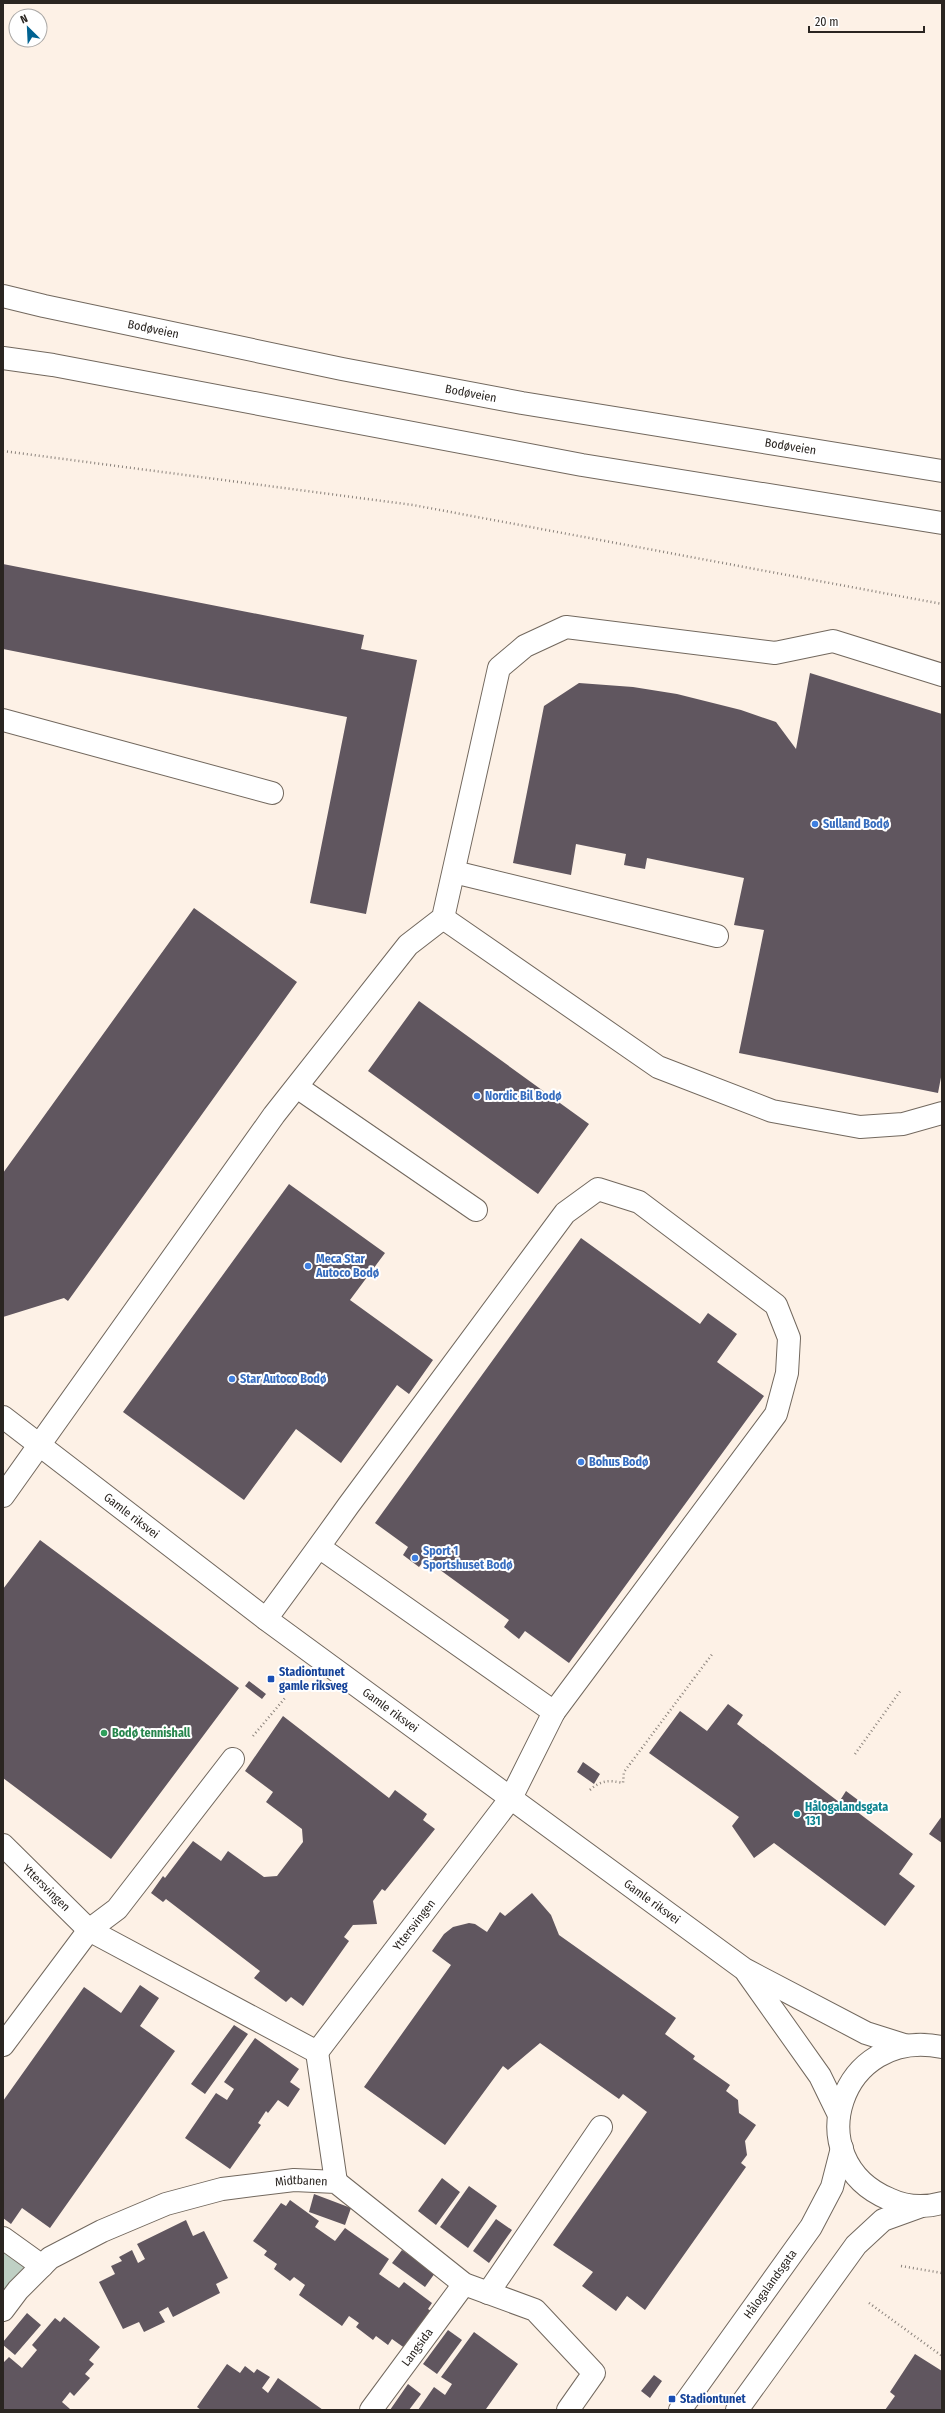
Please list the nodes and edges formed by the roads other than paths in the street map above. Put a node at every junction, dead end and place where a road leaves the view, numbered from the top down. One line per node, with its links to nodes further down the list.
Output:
1 (3, 296): 3 (main road, Bodøveien)
2 (3, 358): 4 (main road)
3 (942, 471)
4 (942, 523)
5 (942, 675): 8 (main road)
6 (3, 720): 7 (main road)
7 (272, 793)
8 (454, 872): 9 (main road); 10 (main road)
9 (443, 918): 11 (main road); 12 (main road)
10 (717, 936)
11 (297, 1087): 13 (main road); 15 (main road)
12 (942, 1113)
13 (476, 1210)
14 (3, 1417): 15 (main road, Gamle riksvei)
15 (40, 1444): 16 (main road); 18 (main road, Gamle riksvei)
16 (3, 1496)
17 (318, 1547): 18 (main road); 19 (main road); 19 (main road, Yttersvingen)
18 (266, 1619): 21 (main road, Gamle riksvei)
19 (554, 1712): 21 (main road, Yttersvingen)
20 (233, 1759): 23 (main road)
21 (511, 1798): 24 (main road, Gamle riksvei); 28 (main road, Yttersvingen)
22 (3, 1845): 23 (main road, Yttersvingen)
23 (89, 1930): 26 (main road); 28 (main road, Yttersvingen)
24 (744, 1969): 27 (main road, Gamle riksvei); 29 (main road, Gamle riksvei)
25 (937, 2040): 27 (main road, Hålogalandsgata)
26 (3, 2045)
27 (904, 2045): 29 (main road, Hålogalandsgata)
28 (317, 2052): 32 (main road)
29 (839, 2115): 31 (main road, Hålogalandsgata)
30 (600, 2127): 38 (main road)
31 (842, 2148): 34 (main road, Hålogalandsgata); 42 (main road, Hålogalandsgata)
32 (336, 2182): 36 (main road, Midtbanen); 37 (main road, Midtbanen)
33 (942, 2202): 34 (main road, Hålogalandsgata)
34 (920, 2206): 43 (main road, Hålogalandsgata)
35 (3, 2238): 36 (main road)
36 (42, 2266): 39 (main road, Midtbanen)
37 (464, 2284): 38 (main road, Midtbanen); 40 (main road, Langsida)
38 (488, 2293): 41 (main road, Midtbanen)
39 (3, 2310)
40 (371, 2410)
41 (568, 2410)
42 (680, 2410)
43 (737, 2410)

